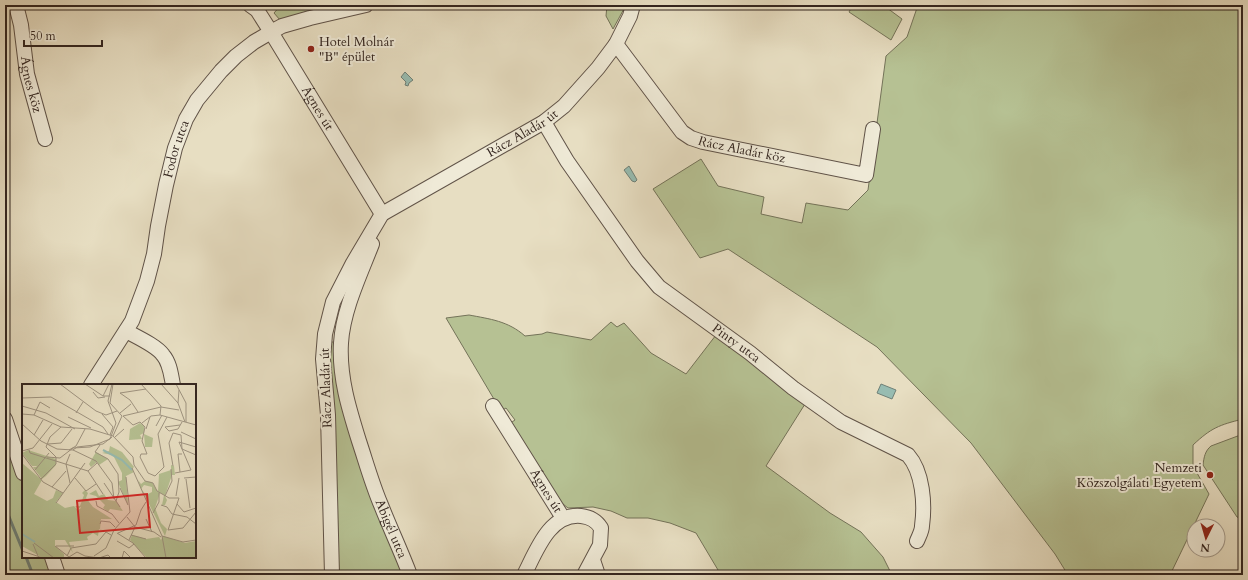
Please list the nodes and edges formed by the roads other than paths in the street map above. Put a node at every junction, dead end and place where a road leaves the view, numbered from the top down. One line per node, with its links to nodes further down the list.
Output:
1 (16, 5): 10 (street, Ágnes köz)
2 (366, 5): 6 (street, Fodor utca)
3 (642, 5): 5 (street, Rácz Aladár út)
4 (256, 7): 6 (street, Ágnes út)
5 (632, 10): 7 (street, Rácz Aladár út)
6 (271, 32): 11 (street, Ágnes út); 12 (street, Fodor utca)
7 (616, 44): 8 (street, Rácz Aladár út); 9 (street, Rácz Aladár köz)
8 (544, 122): 11 (street, Rácz Aladár út); 21 (street, Pinty utca)
9 (873, 129)
10 (45, 139)
11 (382, 214): 19 (street, Rácz Aladár út); 25 (street, Rácz Aladár út)
12 (126, 331): 13 (street, Fodor utca); 14 (street)
13 (92, 384)
14 (173, 384)
15 (493, 406): 20 (street, Ágnes út)
16 (5, 419): 17 (street)
17 (20, 451): 18 (street)
18 (22, 465)
19 (373, 482): 26 (street, Abigél utca)
20 (563, 518): 23 (street, Ágnes út); 27 (street)
21 (918, 541)
22 (52, 558): 24 (street)
23 (593, 560): 28 (street); 29 (street)
24 (58, 575)
25 (332, 575)
26 (410, 575)
27 (524, 575)
28 (584, 575)
29 (598, 575)

